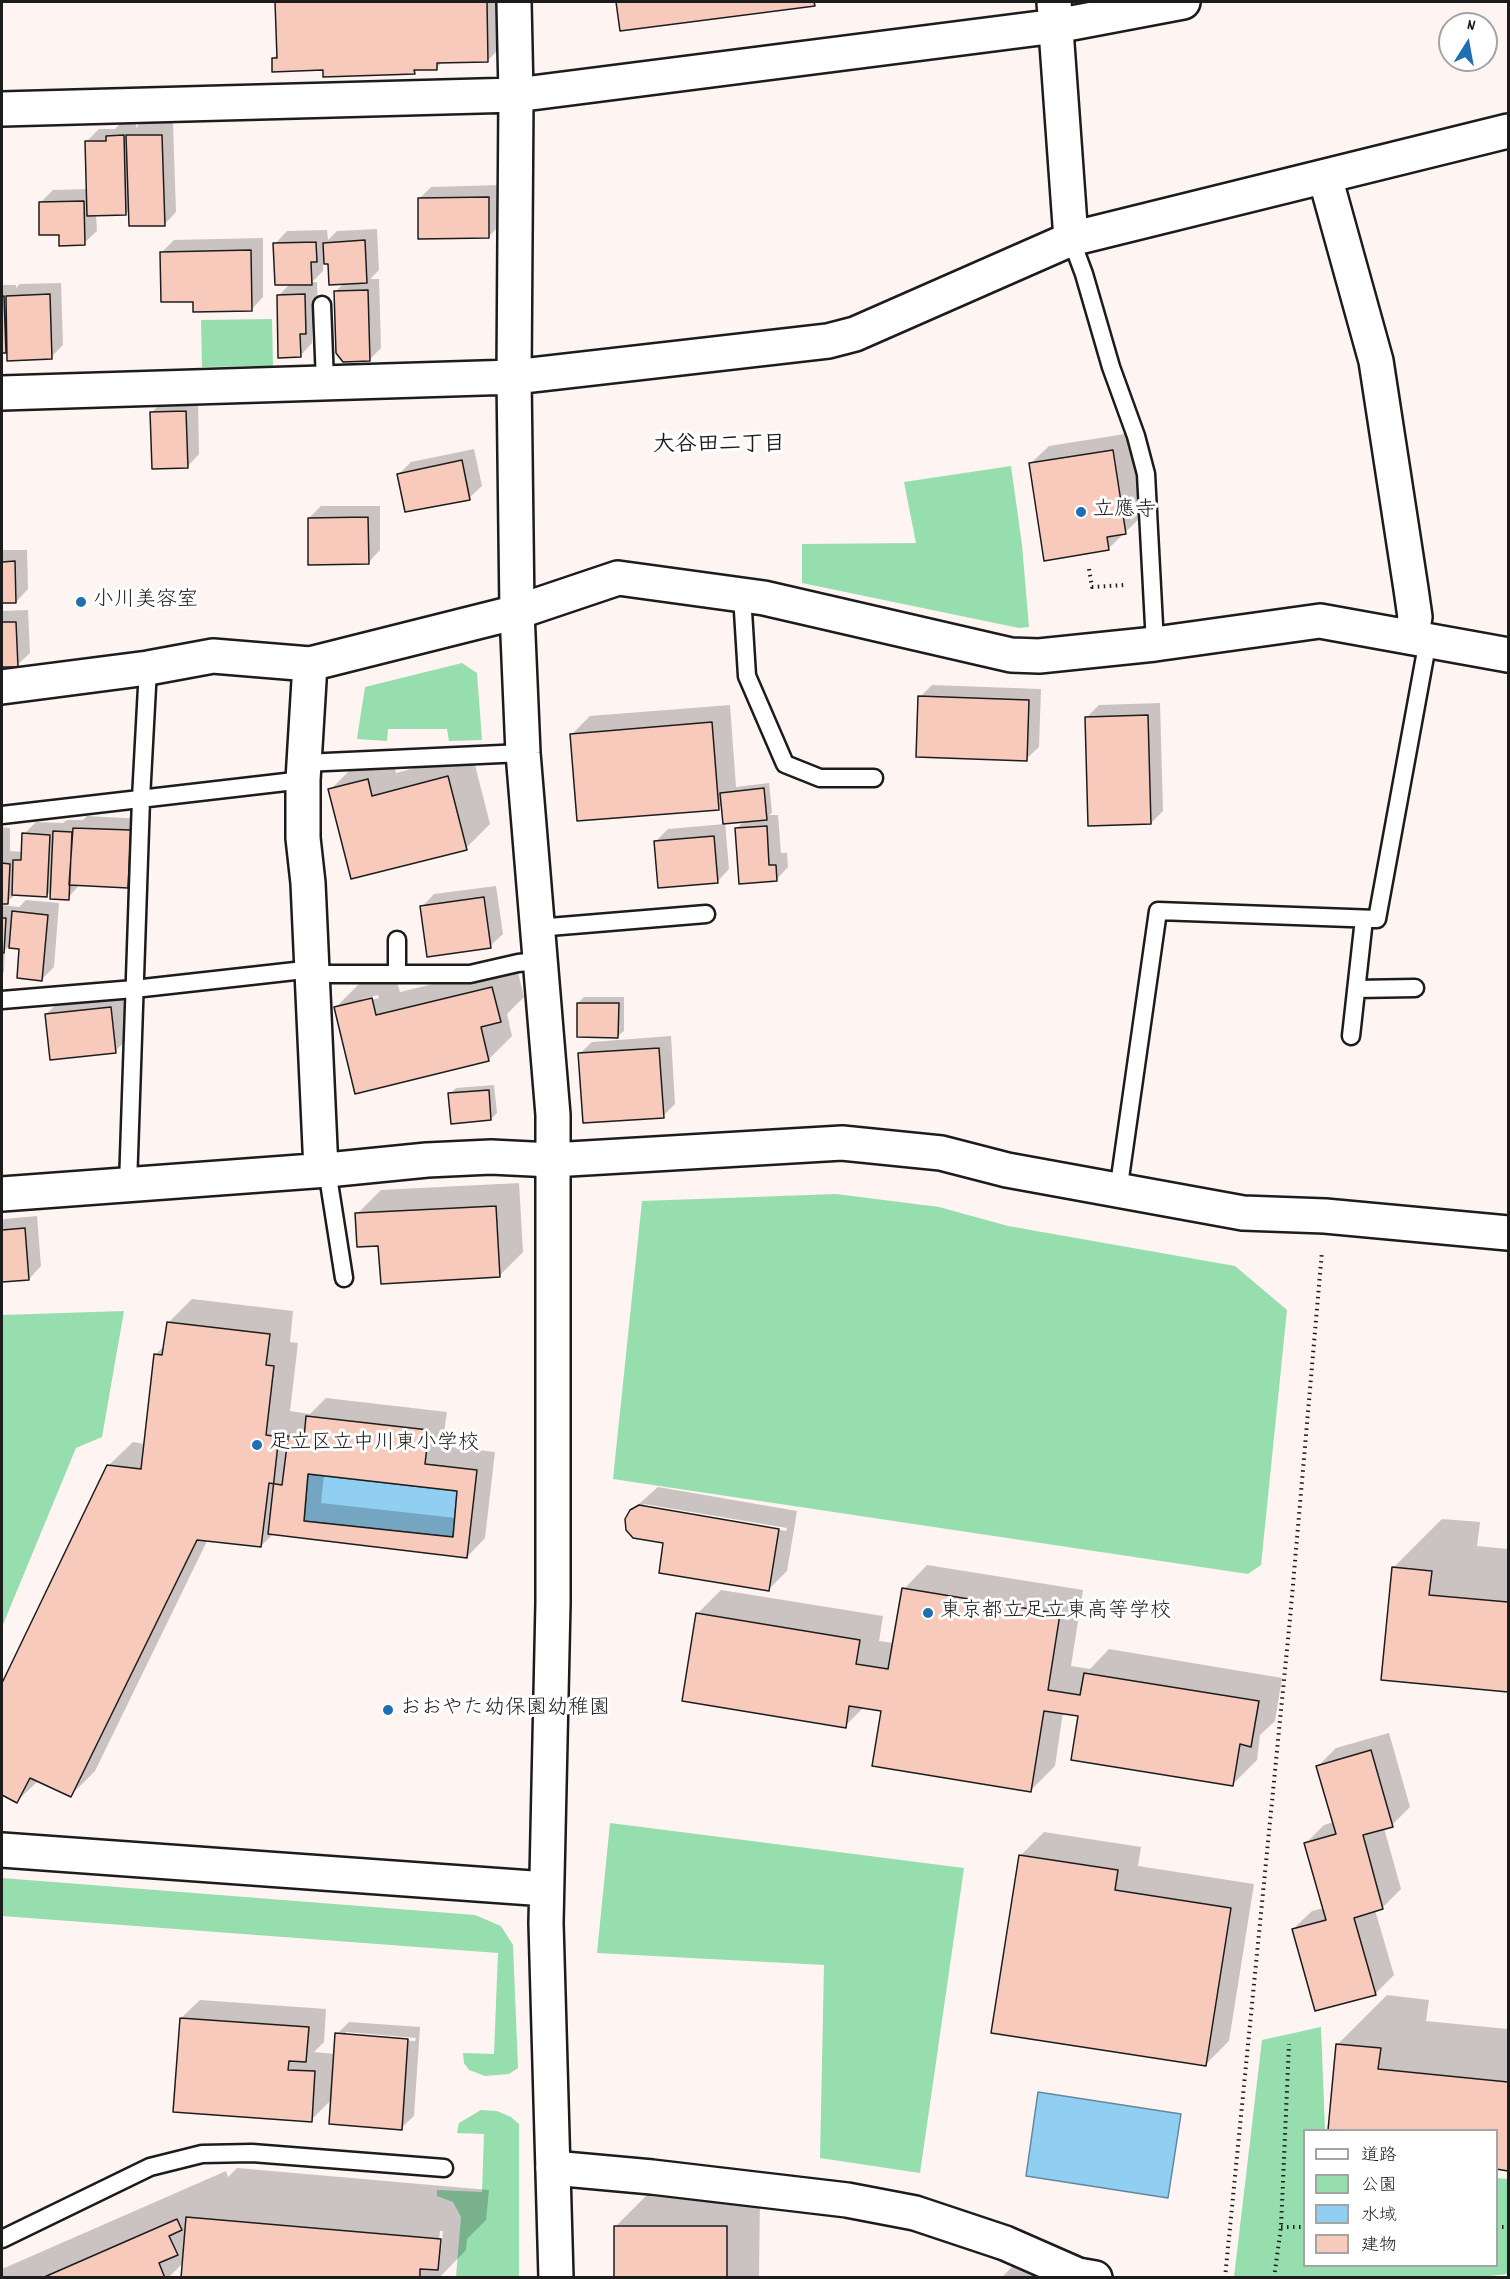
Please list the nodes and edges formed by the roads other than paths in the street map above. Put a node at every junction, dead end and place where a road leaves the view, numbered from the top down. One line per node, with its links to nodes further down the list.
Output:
1 (513, 2): 4 (street)
2 (1183, 2): 3 (street)
3 (1055, 14): 4 (street); 8 (street)
4 (516, 95): 5 (street); 10 (street)
5 (2, 109)
6 (1509, 131): 7 (street)
7 (1325, 177): 8 (street); 15 (street)
8 (1071, 239): 10 (street); 16 (lane)
9 (322, 305): 11 (lane)
10 (514, 377): 11 (street); 14 (street)
11 (325, 382): 12 (street)
12 (2, 393)
13 (742, 595): 14 (street); 16 (street); 23 (lane)
14 (517, 612): 18 (street); 21 (street)
15 (1419, 638): 16 (street); 17 (street); 27 (lane)
16 (1155, 644)
17 (1509, 655)
18 (310, 663): 19 (street); 22 (street)
19 (148, 668): 20 (street); 24 (lane)
20 (2, 687)
21 (523, 753): 22 (lane); 28 (street)
22 (303, 772): 24 (lane); 31 (street)
23 (874, 778)
24 (141, 799): 25 (lane); 34 (lane)
25 (2, 815)
26 (706, 914): 28 (lane)
27 (1364, 918): 35 (lane); 41 (lane)
28 (537, 928): 30 (street)
29 (397, 940): 32 (lane)
30 (539, 960): 32 (lane); 38 (street)
31 (312, 972): 32 (lane); 34 (lane); 39 (street)
32 (397, 974)
33 (1415, 988): 35 (lane)
34 (134, 989): 36 (lane); 40 (lane)
35 (1356, 989): 37 (lane)
36 (2, 1000)
37 (1351, 1035)
38 (552, 1160): 39 (street); 41 (street); 46 (street)
39 (324, 1170): 40 (street); 44 (lane)
40 (128, 1185): 42 (street)
41 (1118, 1192): 43 (street)
42 (2, 1194)
43 (1509, 1233)
44 (344, 1278)
45 (2, 1850): 46 (street)
46 (546, 1889): 48 (street)
47 (444, 2168): 49 (lane)
48 (553, 2168): 50 (street); 51 (street)
49 (2, 2239)
50 (556, 2277)
51 (1095, 2277)

